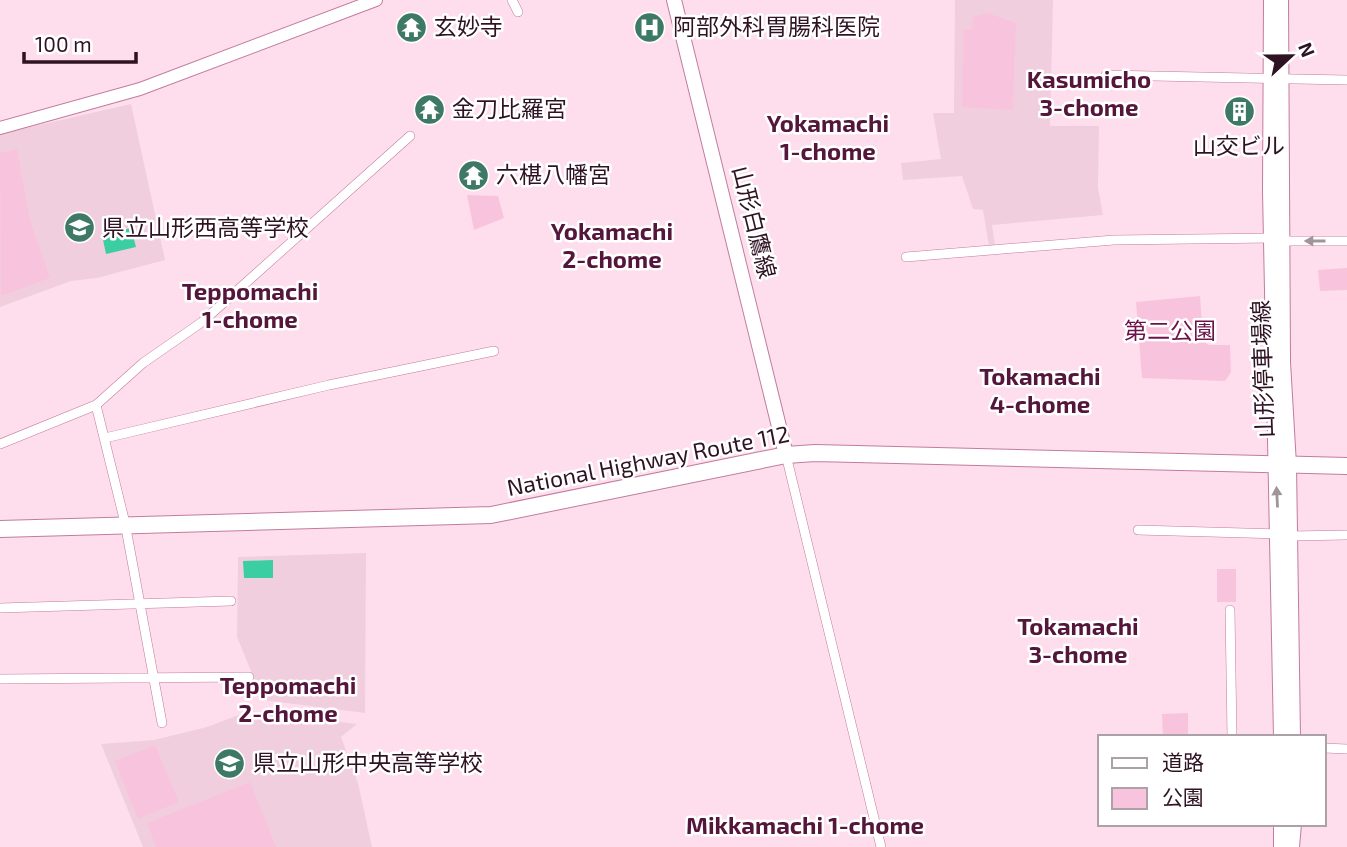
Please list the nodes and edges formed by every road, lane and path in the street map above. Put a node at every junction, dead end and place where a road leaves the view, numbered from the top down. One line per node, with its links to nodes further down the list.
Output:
1 (376, 0): 10 (street)
2 (512, 0): 6 (street)
3 (674, 0): 19 (main road, 山形白鷹線)
4 (1272, 0): 8 (main road, 山形停車場線)
5 (1281, 0): 8 (main road, 山形停車場線)
6 (518, 12)
7 (1106, 75): 8 (street)
8 (1276, 78): 9 (street); 12 (main road, 山形停車場線)
9 (1347, 80)
10 (0, 128)
11 (410, 136): 16 (street)
12 (1277, 239): 13 (street, one-way to 12); 14 (street); 20 (main road, 山形停車場線)
13 (1347, 241)
14 (906, 257)
15 (494, 351): 17 (street)
16 (96, 405): 17 (street); 18 (street)
17 (104, 438): 22 (street)
18 (0, 444)
19 (786, 455): 20 (highway, National Highway Route 112); 22 (highway, National Highway Route 112); 42 (street)
20 (1282, 464): 21 (highway, National Highway Route 112); 25 (main road, 山形停車場線)
21 (1347, 466)
22 (125, 523): 23 (highway, National Highway Route 112); 28 (street)
23 (0, 529)
24 (1138, 530): 25 (street)
25 (1284, 535): 26 (street); 36 (main road, 山形停車場線); 37 (main road, 山形停車場線)
26 (1347, 535)
27 (231, 601): 28 (street)
28 (141, 605): 29 (street); 32 (street)
29 (0, 608)
30 (1230, 610): 35 (street)
31 (249, 677): 32 (street)
32 (153, 678): 33 (street); 34 (street)
33 (0, 680)
34 (162, 723)
35 (1232, 735)
36 (1281, 735)
37 (1293, 735)
38 (1326, 748): 39 (street)
39 (1347, 749)
40 (1282, 826): 43 (main road)
41 (1294, 826): 44 (main road)
42 (881, 847)
43 (1281, 847)
44 (1292, 847)

